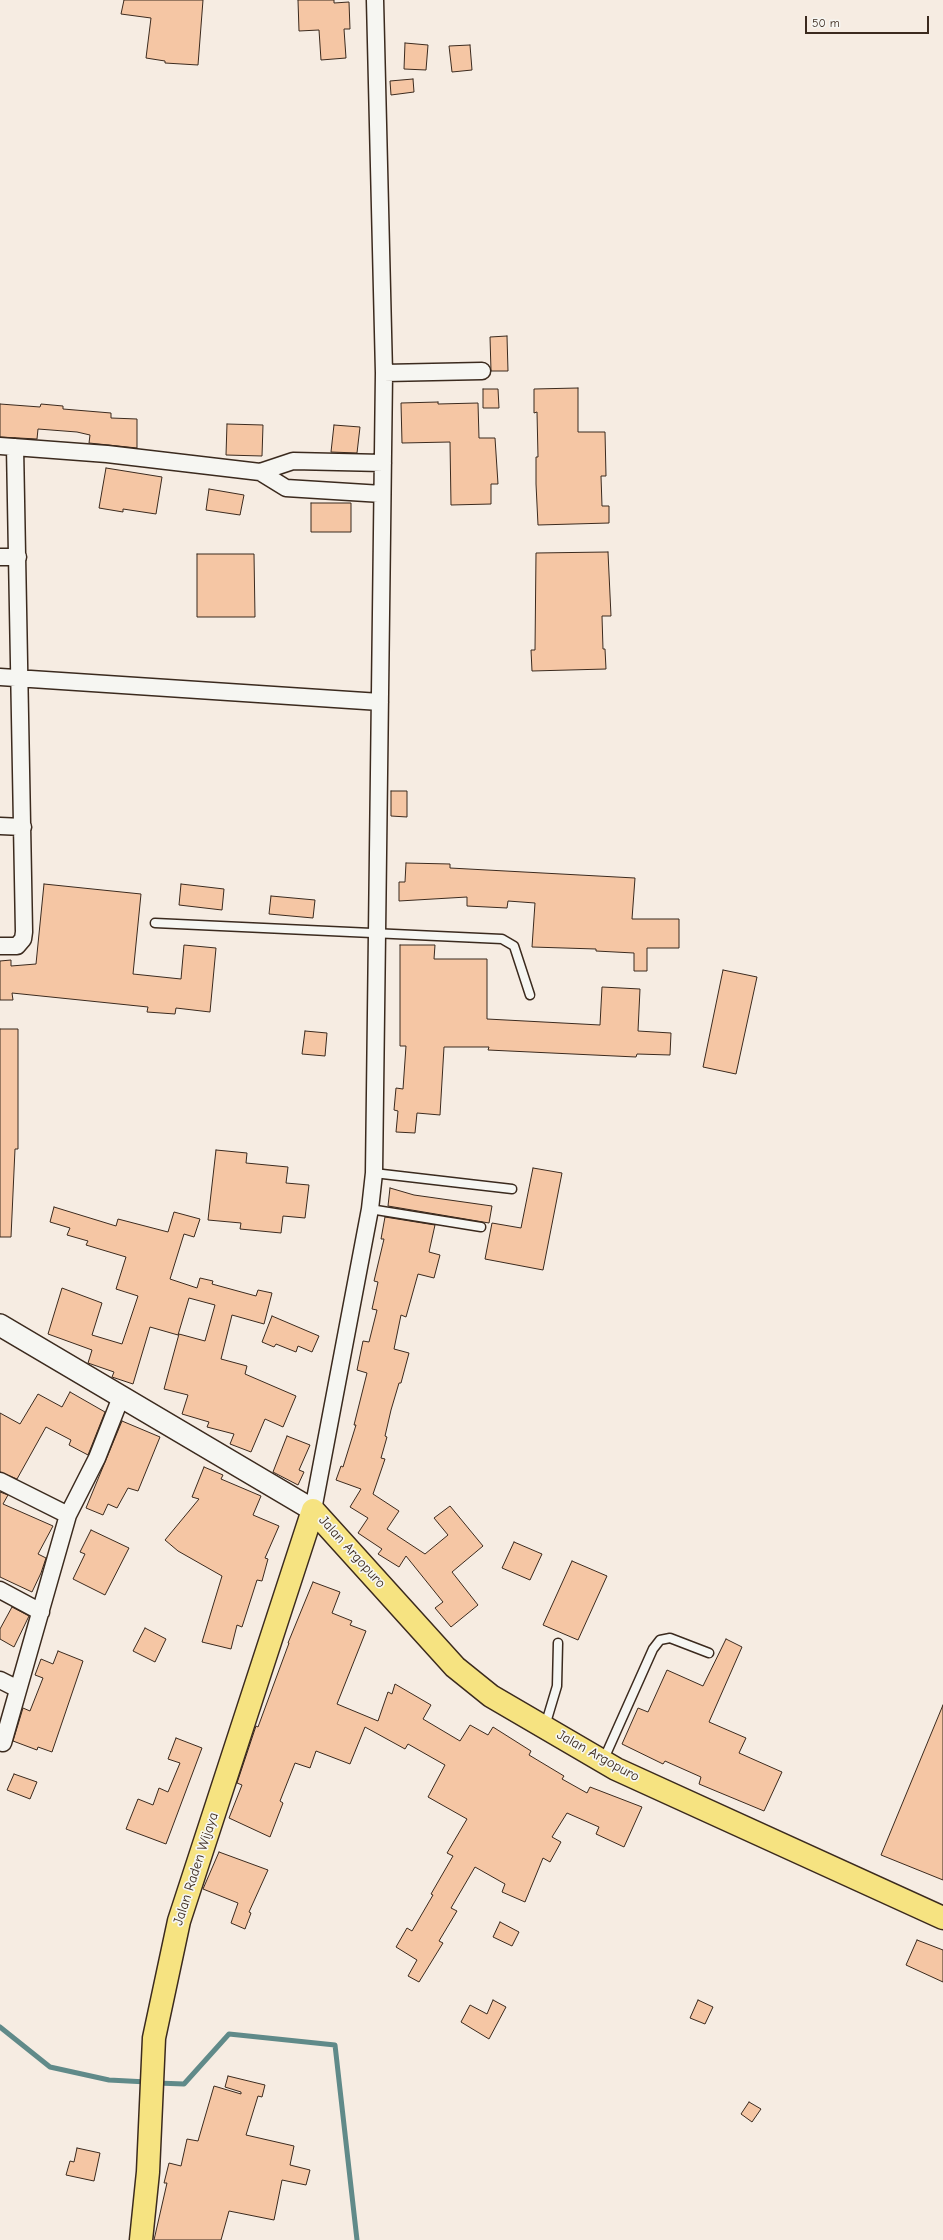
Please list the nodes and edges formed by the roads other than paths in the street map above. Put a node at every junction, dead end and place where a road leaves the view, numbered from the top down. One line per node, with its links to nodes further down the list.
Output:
1 (375, 0): 3 (street)
2 (482, 371): 3 (street)
3 (384, 372): 5 (street)
4 (8, 447): 6 (street); 9 (street)
5 (383, 463): 6 (street); 7 (street)
6 (260, 472): 7 (street)
7 (382, 494): 12 (street)
8 (0, 557): 9 (street)
9 (18, 558): 11 (street)
10 (0, 677): 11 (street)
11 (20, 678): 12 (street); 14 (street)
12 (380, 702): 16 (street)
13 (0, 826): 14 (street)
14 (23, 827): 17 (street)
15 (155, 923): 16 (lane)
16 (378, 932): 18 (lane); 19 (street)
17 (0, 946)
18 (530, 995)
19 (374, 1173): 20 (lane); 21 (street)
20 (512, 1189)
21 (370, 1209): 22 (lane); 26 (street)
22 (481, 1227)
23 (0, 1325): 24 (street)
24 (121, 1397): 26 (street); 27 (street)
25 (0, 1480): 27 (street)
26 (313, 1510): 34 (highway, Jalan Argopuro); 38 (highway, Jalan Raden Wijaya)
27 (68, 1515): 29 (street)
28 (0, 1590): 29 (street)
29 (41, 1612): 33 (street)
30 (558, 1643): 34 (lane)
31 (709, 1653): 36 (lane)
32 (0, 1680): 33 (street)
33 (18, 1689): 35 (street)
34 (545, 1726): 36 (highway, Jalan Argopuro)
35 (3, 1742)
36 (603, 1762): 37 (highway, Jalan Argopuro)
37 (943, 1918)
38 (141, 2240)

